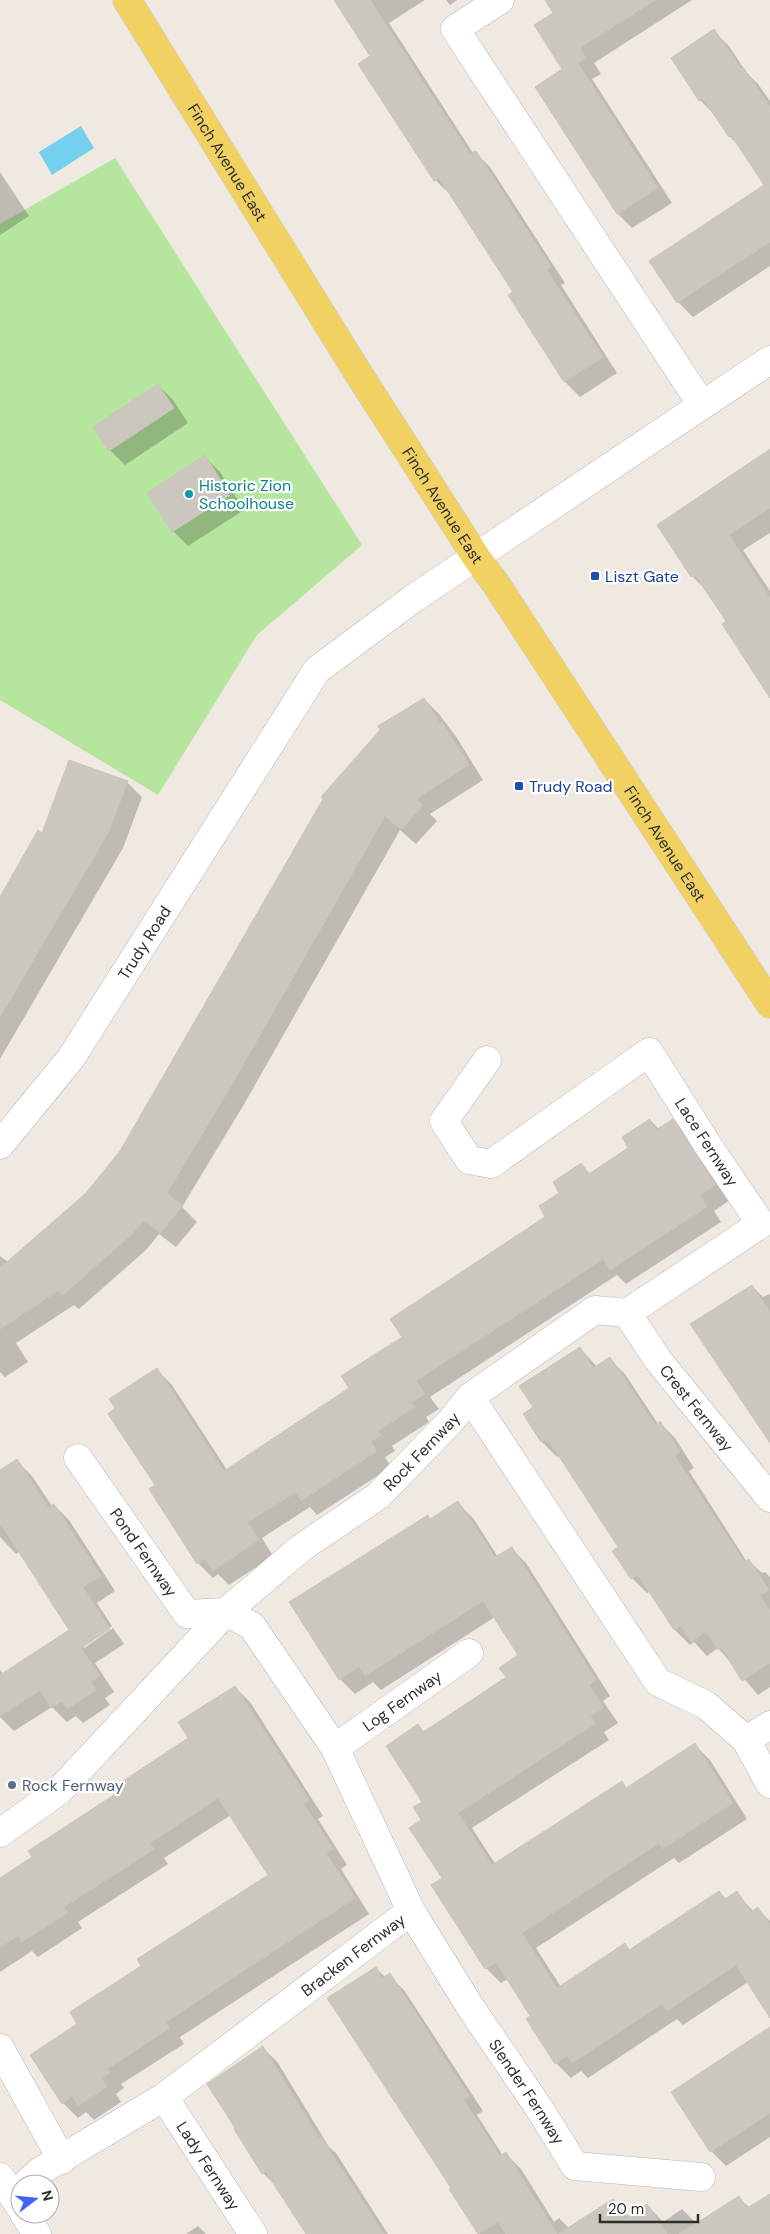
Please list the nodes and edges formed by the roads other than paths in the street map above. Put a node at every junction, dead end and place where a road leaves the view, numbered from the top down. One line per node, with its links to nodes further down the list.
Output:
1 (128, 0): 5 (main road, Finch Avenue East)
2 (500, 0): 4 (street)
3 (770, 360): 4 (street)
4 (702, 405): 5 (street)
5 (476, 557): 6 (main road, Finch Avenue East); 8 (street, Trudy Road)
6 (770, 1004)
7 (487, 1060): 9 (street, Lace Fernway)
8 (0, 1145)
9 (627, 1313): 10 (street); 12 (street, Crest Fernway)
10 (470, 1396): 13 (street, Rock Fernway); 16 (street, Rock Fernway)
11 (78, 1458): 13 (street, Pond Fernway)
12 (770, 1498)
13 (226, 1612): 17 (street, Bracken Fernway); 19 (street, Rock Fernway)
14 (469, 1653): 17 (street, Log Fernway)
15 (770, 1724): 16 (street)
16 (746, 1740): 18 (street, Rock Fernway)
17 (335, 1748): 20 (street, Bracken Fernway)
18 (770, 1784)
19 (0, 1833)
20 (412, 1911): 22 (street, Bracken Fernway); 25 (street, Slender Fernway)
21 (0, 2048): 23 (street)
22 (164, 2097): 23 (street, Bracken Fernway); 26 (street, Lady Fernway)
23 (62, 2160): 24 (street, Bracken Fernway)
24 (37, 2174)
25 (701, 2177)
26 (253, 2234)

